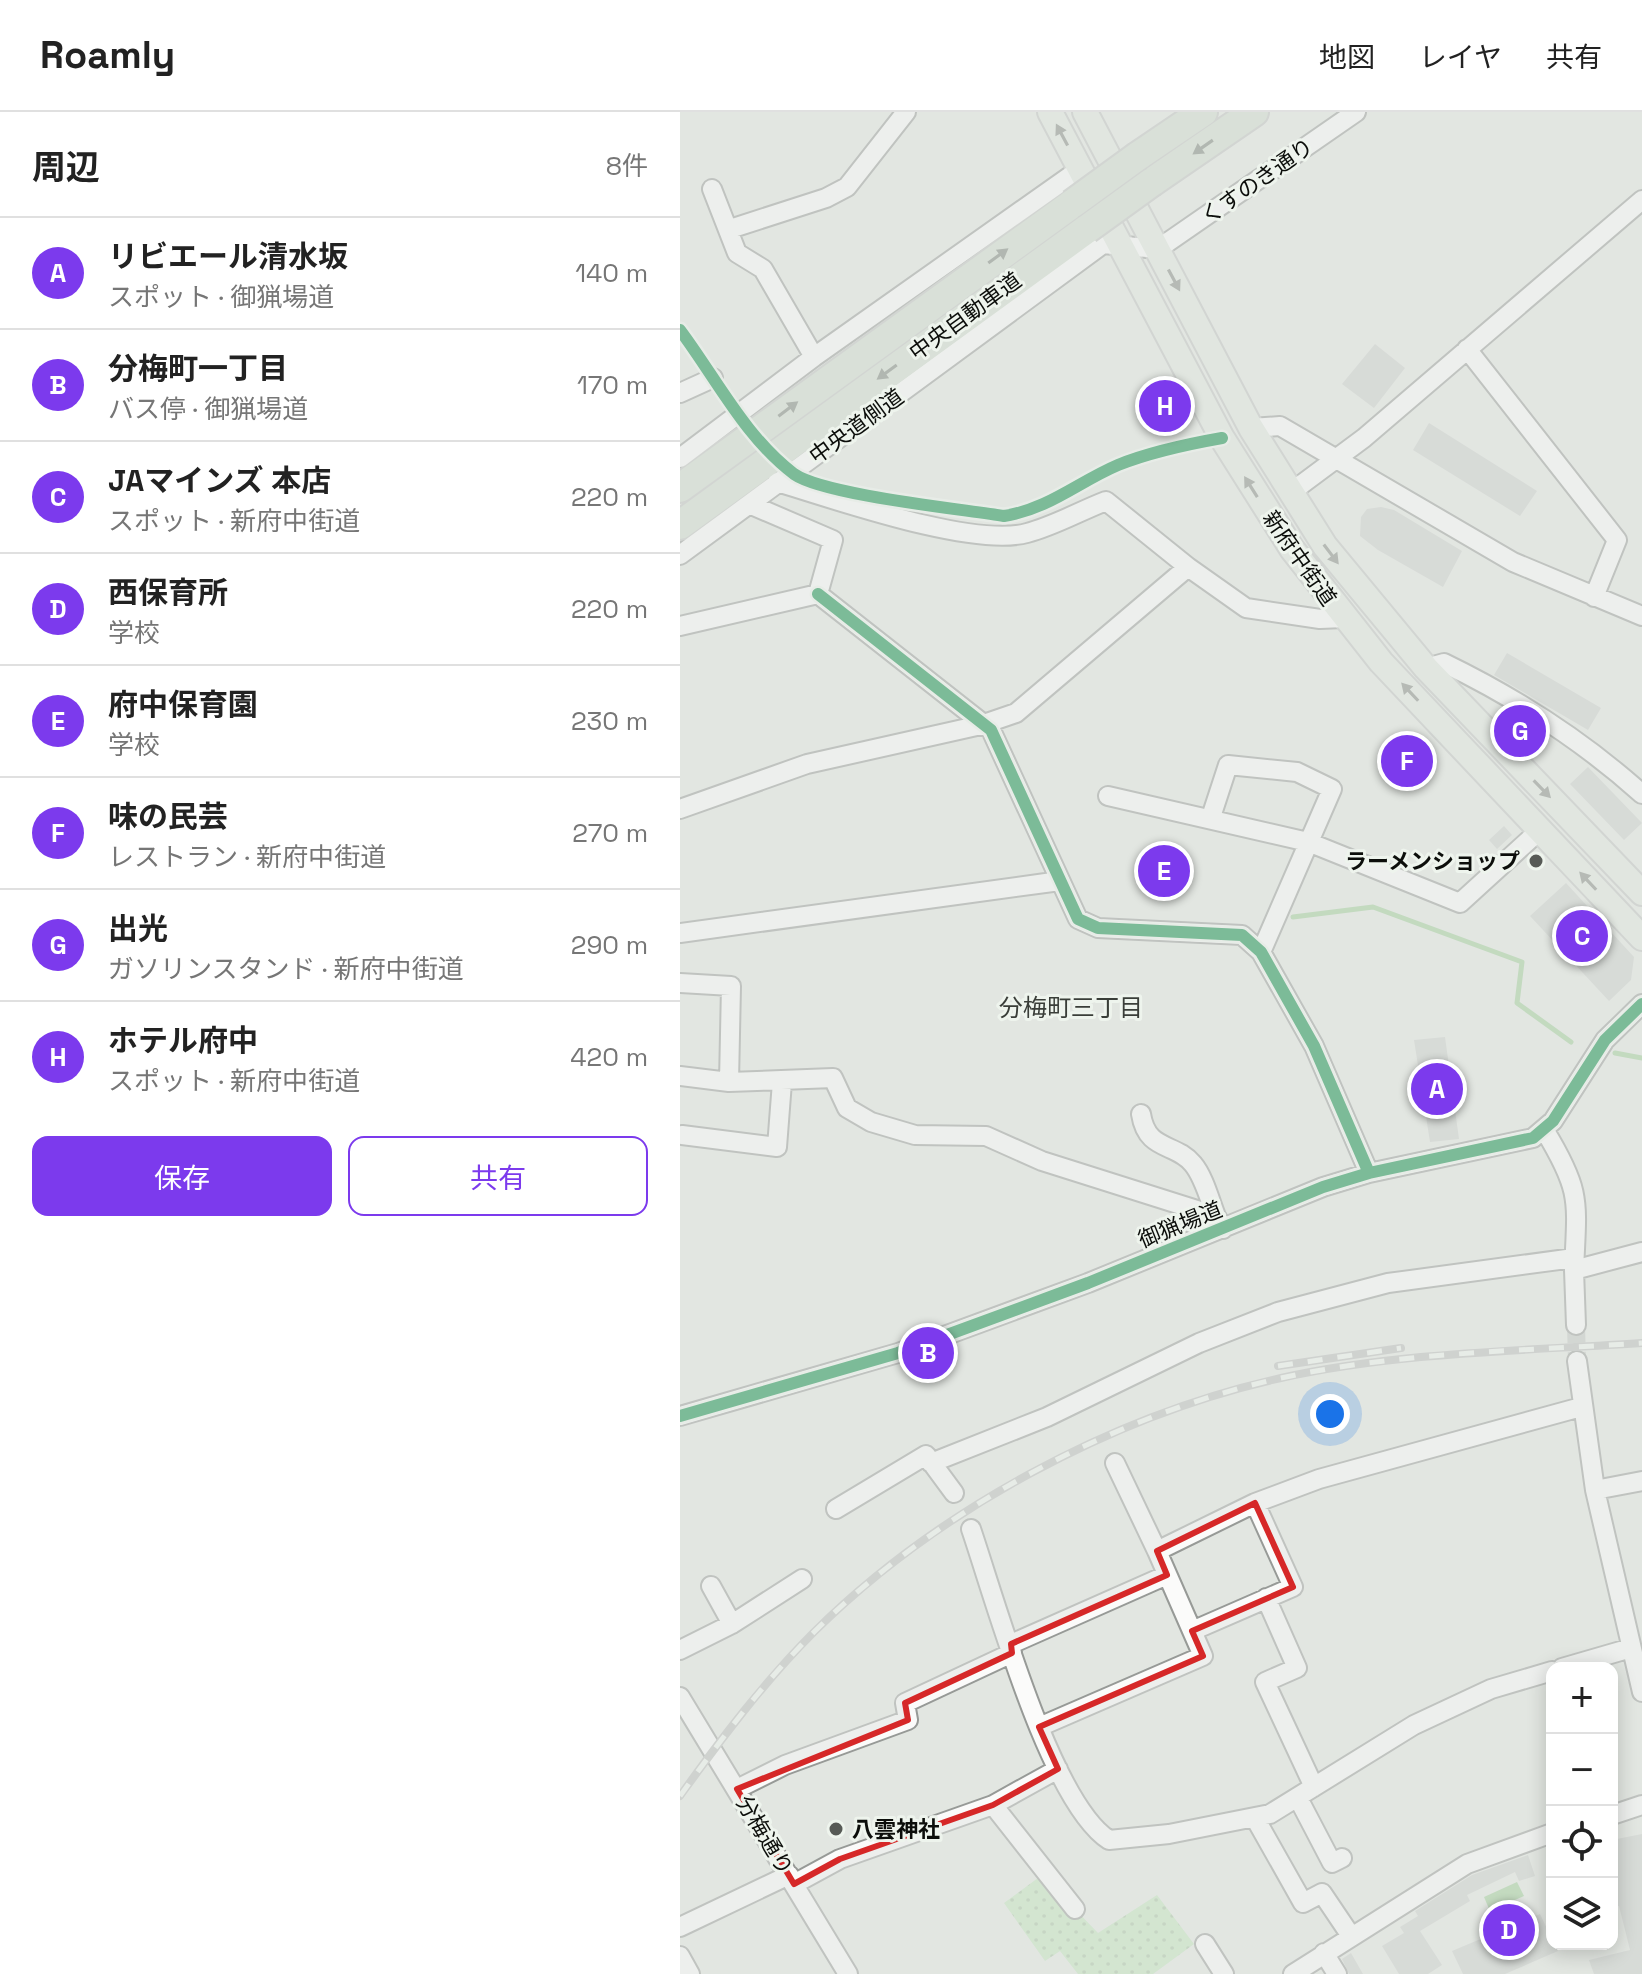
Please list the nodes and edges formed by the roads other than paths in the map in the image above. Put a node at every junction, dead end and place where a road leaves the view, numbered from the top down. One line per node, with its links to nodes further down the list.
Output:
1 (906, 112): 10 (street)
2 (1050, 112): 7 (main road, 新府中街道, one-way to 2)
3 (1203, 112): 21 (highway, 中央自動車道, one-way to 3, bridge)
4 (1254, 112): 24 (highway, 中央自動車道, one-way to 24, bridge)
5 (1356, 112): 12 (street, くすのき通り)
6 (1091, 114): 12 (main road, 新府中街道)
7 (1080, 169): 11 (main road, 新府中街道); 14 (street)
8 (712, 189): 10 (street)
9 (1642, 200): 13 (street)
10 (730, 229): 14 (street)
11 (1120, 244): 12 (street, 中央道側道); 20 (street, 中央道側道); 30 (main road, 新府中街道, one-way to 11)
12 (1158, 249): 17 (main road, 新府中街道, one-way to 17)
13 (1467, 349): 19 (street); 28 (street)
14 (814, 357): 18 (street)
15 (713, 378): 16 (street)
16 (680, 393)
17 (1251, 428): 19 (street); 22 (main road, 新府中街道)
18 (680, 458)
19 (1335, 458): 22 (street); 28 (street)
20 (777, 482): 23 (street, 中央道側道); 26 (street)
21 (680, 488)
22 (1290, 493): 32 (main road, 新府中街道, one-way to 32)
23 (749, 504): 25 (street, 中央道側道); 27 (street)
24 (680, 525)
25 (680, 555)
26 (1188, 567): 30 (street); 33 (street)
27 (818, 594): 31 (street); 33 (street)
28 (1594, 597): 29 (street)
29 (1642, 616)
30 (1344, 618): 38 (main road, 新府中街道, one-way to 30)
31 (680, 626)
32 (1426, 668): 34 (street); 41 (main road, 新府中街道, one-way to 41)
33 (985, 723): 36 (street); 40 (street)
34 (1642, 794)
35 (1108, 796): 37 (street)
36 (680, 809)
37 (1211, 817): 39 (street); 39 (street)
38 (1540, 830): 39 (street); 43 (main road, 新府中街道, one-way to 38)
39 (1308, 842): 44 (street)
40 (1060, 881): 42 (street); 44 (street)
41 (1642, 893)
42 (680, 933)
43 (1642, 938)
44 (1261, 952): 53 (street)
45 (680, 983): 48 (street)
46 (1642, 1004): 51 (street)
47 (680, 1076): 48 (street)
48 (729, 1082): 49 (street)
49 (782, 1082): 52 (street); 54 (street)
50 (1141, 1114): 54 (street)
51 (1545, 1131): 53 (street, 御猟場道); 56 (street)
52 (682, 1135)
53 (1369, 1173): 54 (street, 御猟場道)
54 (1219, 1222): 60 (street, 御猟場道)
55 (1642, 1252): 56 (street)
56 (1574, 1264): 57 (street); 61 (street)
57 (1576, 1325)
58 (1577, 1361): 59 (street)
59 (1581, 1407): 64 (street); 66 (street)
60 (680, 1416)
61 (931, 1463): 65 (street); 67 (street)
62 (1115, 1463): 69 (street)
63 (1642, 1481): 64 (street)
64 (1595, 1490): 76 (street)
65 (954, 1493)
66 (1255, 1503): 69 (street); 73 (street)
67 (836, 1509)
68 (971, 1529): 77 (street)
69 (1157, 1551): 70 (street)
70 (1167, 1575): 75 (street); 77 (street)
71 (802, 1579): 74 (street)
72 (711, 1586): 74 (street)
73 (1266, 1598): 75 (street); 86 (street)
74 (732, 1624): 78 (street)
75 (1192, 1631): 83 (street)
76 (1631, 1648): 79 (street); 81 (street)
77 (1011, 1649): 83 (street); 85 (street)
78 (680, 1650)
79 (1583, 1662)
80 (1546, 1673): 86 (street)
81 (1642, 1692)
82 (680, 1697): 85 (street, 分梅通り)
83 (1039, 1727): 84 (street)
84 (1058, 1769): 87 (street); 90 (street)
85 (737, 1789): 93 (street, 分梅通り)
86 (1306, 1792): 90 (street); 92 (street)
87 (993, 1805): 93 (street); 94 (street)
88 (1642, 1805): 89 (street)
89 (1618, 1813)
90 (1255, 1818): 96 (street)
91 (1546, 1835): 96 (street)
92 (1342, 1858)
93 (791, 1880): 95 (street); 101 (street, 分梅通り)
94 (1075, 1909)
95 (680, 1927)
96 (1351, 1936): 98 (street)
97 (1205, 1944): 102 (street)
98 (1324, 1953): 103 (street); 104 (street)
99 (680, 1956): 100 (street)
100 (690, 1974)
101 (848, 1974)
102 (1224, 1974)
103 (1293, 1974)
104 (1337, 1974)

